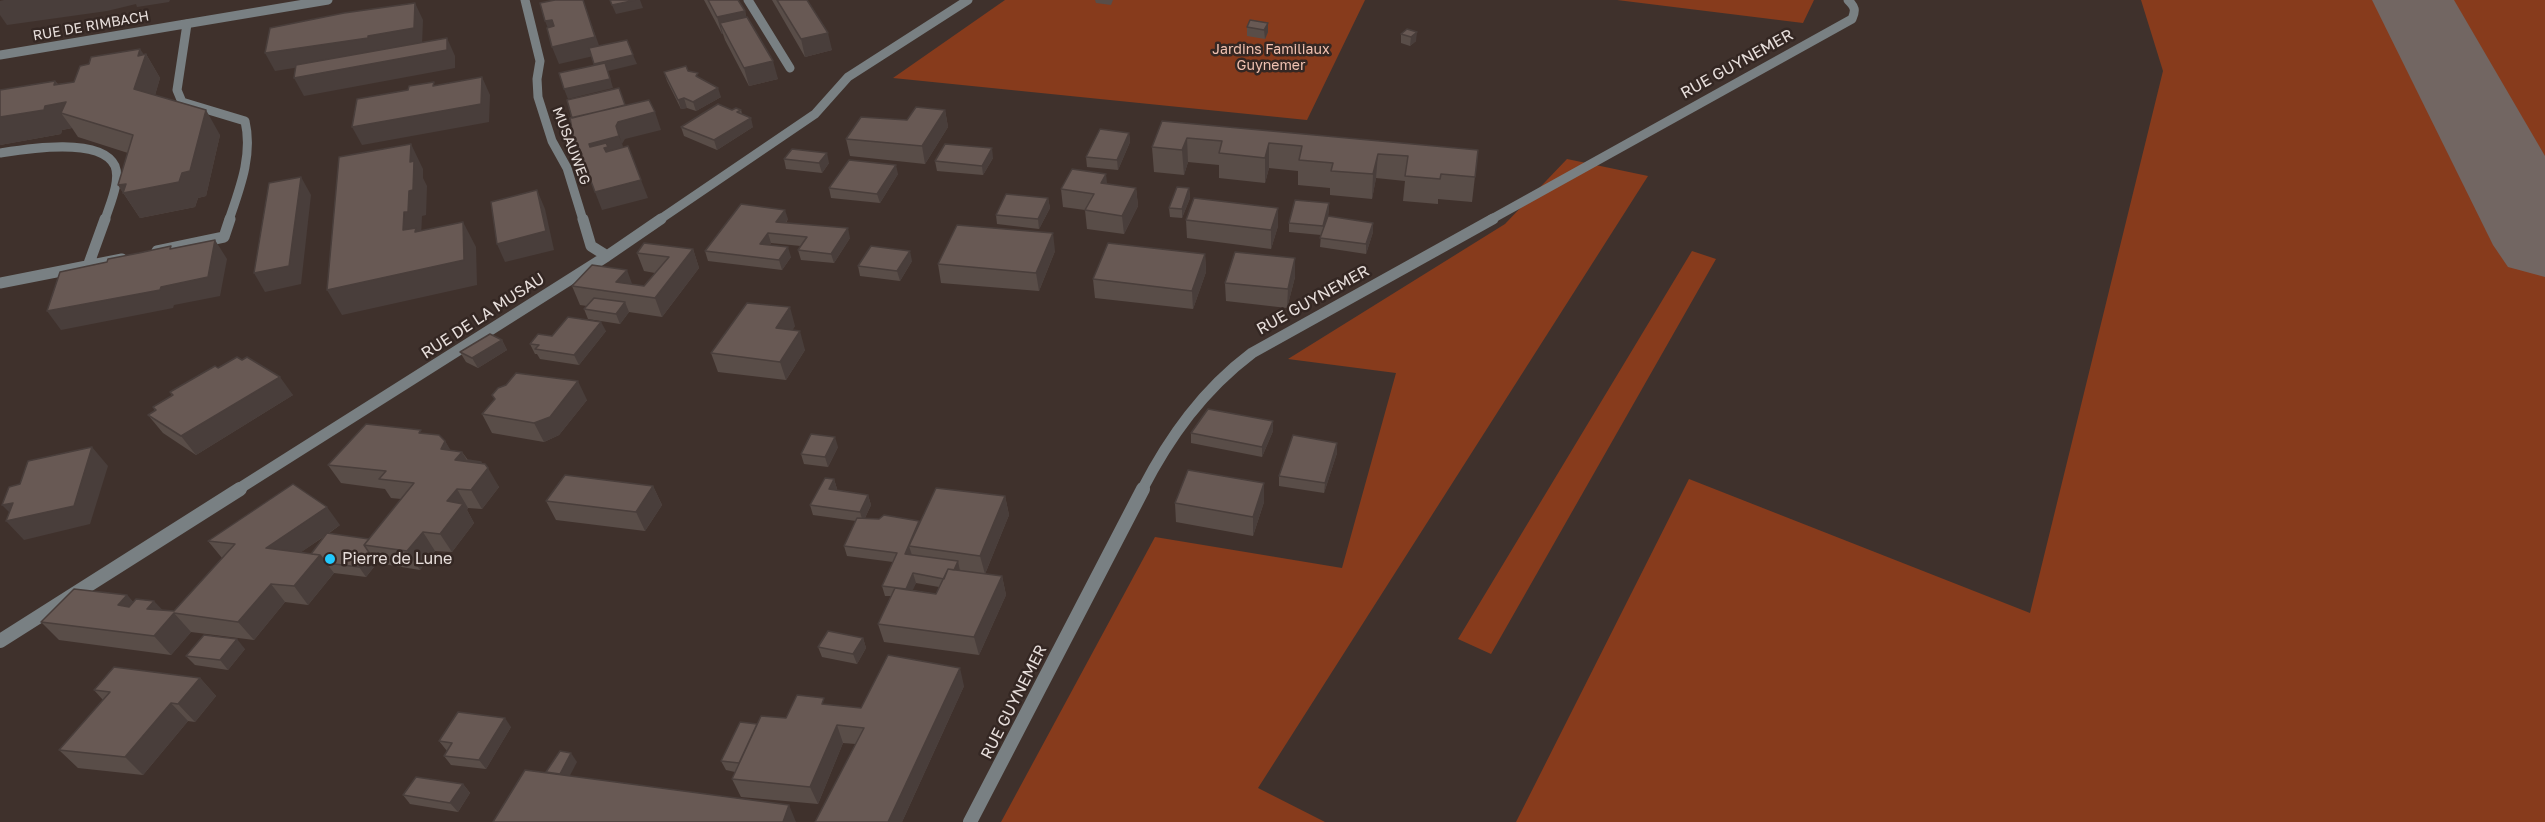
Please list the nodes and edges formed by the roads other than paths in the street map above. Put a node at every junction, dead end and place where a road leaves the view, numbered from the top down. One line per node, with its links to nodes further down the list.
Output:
1 (328, 0): 6 (street, RUE DE RIMBACH)
2 (525, 0): 12 (street, MUSAUWEG)
3 (748, 0): 8 (street)
4 (968, 0): 12 (street, RUE DE LA MUSAU)
5 (1848, 0): 16 (street, RUE GUYNEMER)
6 (188, 24): 7 (street, RUE DE RIMBACH); 10 (street)
7 (0, 55)
8 (790, 68)
9 (0, 153): 13 (street)
10 (145, 254)
11 (134, 256): 13 (street)
12 (607, 256): 15 (street, RUE DE LA MUSAU)
13 (88, 266): 14 (street)
14 (0, 283)
15 (0, 641)
16 (970, 822)

